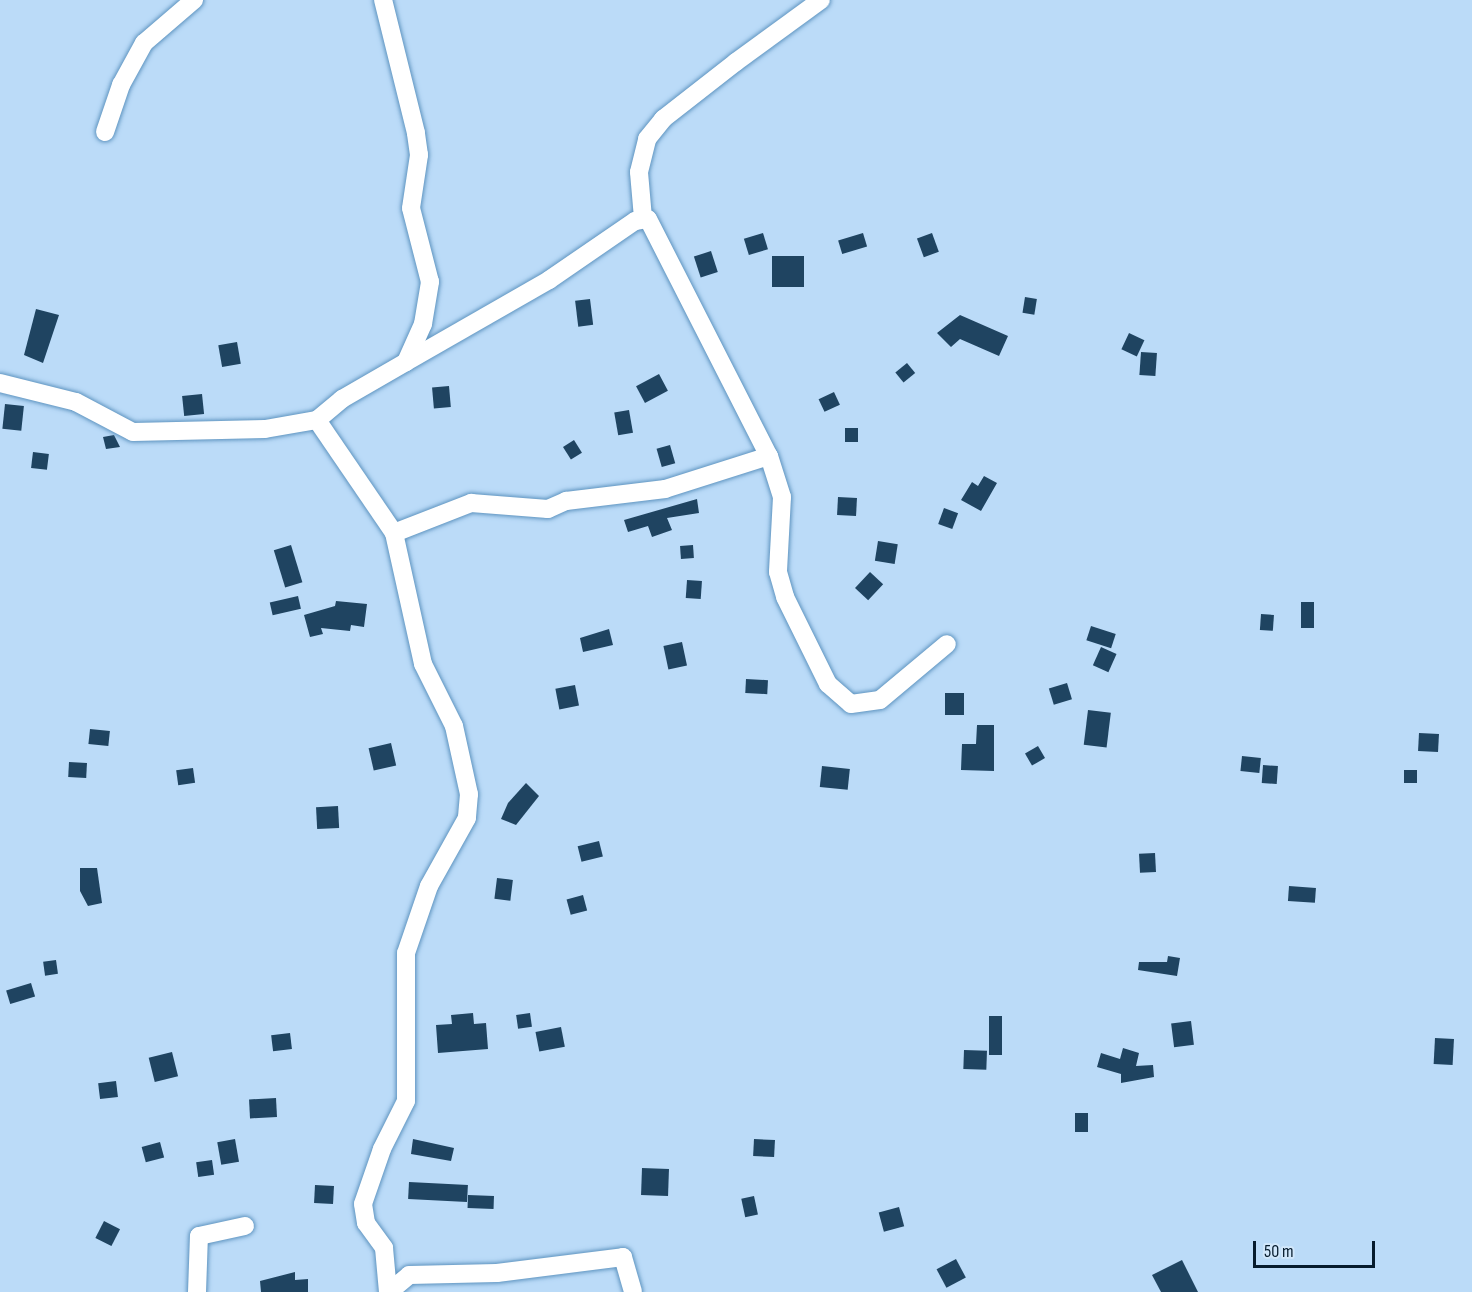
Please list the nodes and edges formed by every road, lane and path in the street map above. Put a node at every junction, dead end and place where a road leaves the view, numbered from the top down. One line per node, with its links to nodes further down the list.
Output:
1 (194, 0): 4 (street)
2 (382, 0): 6 (street)
3 (822, 0): 5 (street)
4 (105, 132)
5 (643, 218): 6 (street); 9 (street)
6 (406, 362): 8 (street)
7 (0, 383): 8 (street)
8 (317, 420): 10 (street)
9 (769, 456): 10 (street); 11 (street)
10 (394, 533): 14 (street)
11 (947, 644)
12 (245, 1226): 13 (street)
13 (197, 1292)
14 (388, 1292): 15 (street)
15 (633, 1292)

